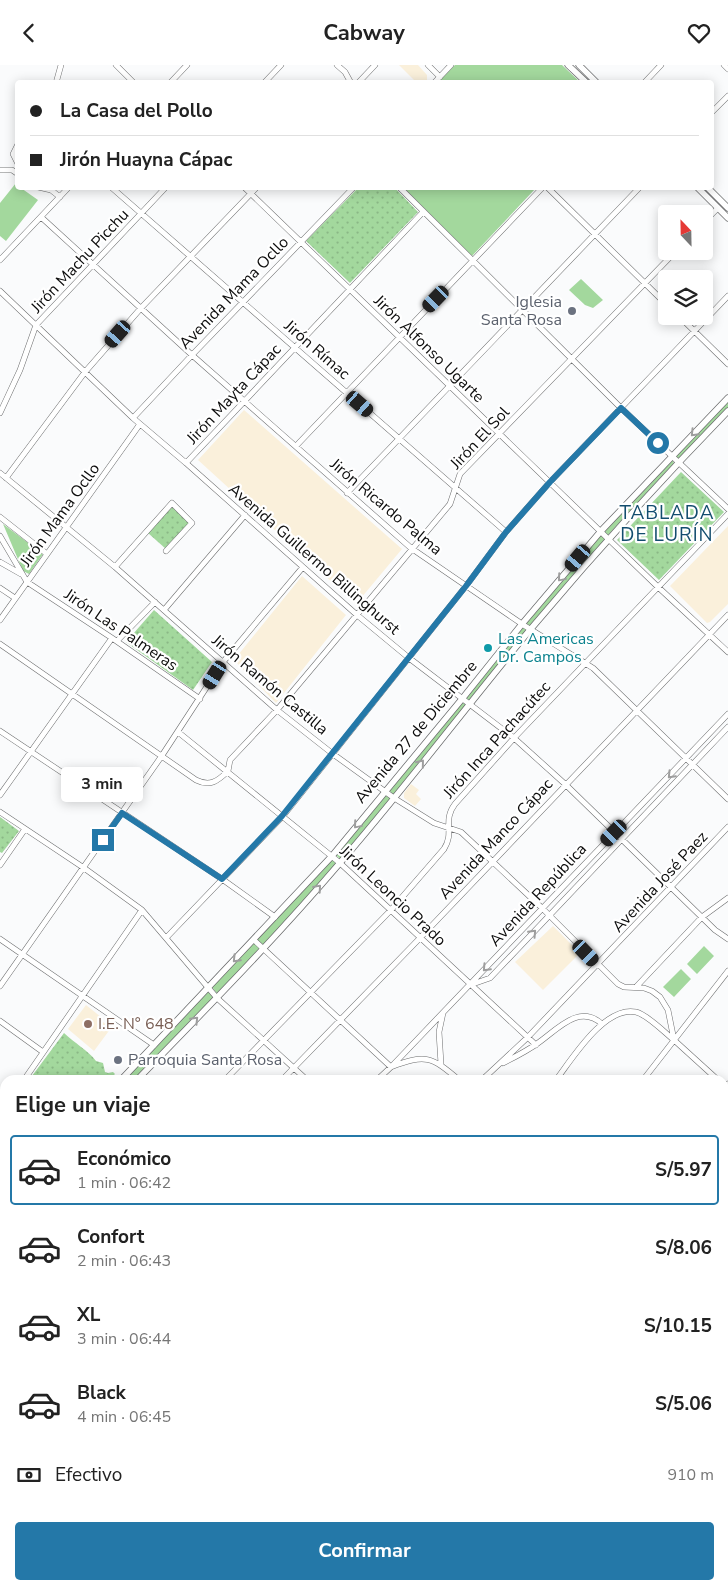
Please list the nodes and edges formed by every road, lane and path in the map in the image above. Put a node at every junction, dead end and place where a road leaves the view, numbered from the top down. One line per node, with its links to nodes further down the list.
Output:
1 (61, 65): 15 (street)
2 (116, 65): 16 (street)
3 (186, 65): 17 (street)
4 (280, 65): 18 (street)
5 (337, 65): 19 (street)
6 (375, 65): 20 (street)
7 (428, 65): 14 (street)
8 (451, 65): 14 (street)
9 (568, 65): 22 (street)
10 (579, 65): 23 (street)
11 (661, 65): 24 (street)
12 (724, 65): 13 (street)
13 (728, 69)
14 (440, 77): 21 (street)
15 (57, 80)
16 (131, 80)
17 (173, 80)
18 (267, 80)
19 (349, 80)
20 (361, 80)
21 (437, 80)
22 (584, 80)
23 (594, 80)
24 (647, 80)
25 (728, 96): 26 (street)
26 (714, 110)
27 (0, 170): 28 (street)
28 (15, 172)
29 (51, 190): 43 (street)
30 (66, 190): 43 (street)
31 (114, 190): 50 (street, Jirón Rímac)
32 (163, 190): 50 (street, Jirón Machu Picchu)
33 (247, 190): 42 (street, Jirón Alfonso Ugarte)
34 (254, 190): 42 (street)
35 (351, 190): 54 (street, Avenida Mama Ocllo)
36 (402, 190): 48 (street)
37 (540, 190): 58 (street)
38 (550, 190): 53 (street)
39 (637, 190): 53 (street)
40 (700, 190): 46 (street)
41 (710, 190): 45 (street)
42 (251, 194): 54 (street, Jirón Alfonso Ugarte); 55 (street)
43 (60, 197): 51 (street)
44 (728, 198): 45 (street)
45 (723, 203): 47 (street)
46 (718, 208): 49 (street); 52 (street)
47 (728, 208)
48 (423, 212): 58 (street); 61 (street, Jirón Mayta Cápac)
49 (713, 213)
50 (141, 214): 55 (street, Jirón Rímac); 59 (street, Jirón Machu Picchu)
51 (41, 217): 56 (street); 59 (street, Jirón Ricardo Palma)
52 (728, 218)
53 (595, 235): 60 (street); 67 (street)
54 (301, 243): 61 (street, Jirón Alfonso Ugarte); 65 (street, Avenida Mama Ocllo)
55 (191, 256): 65 (street, Jirón Rímac); 66 (street)
56 (0, 260)
57 (667, 260): 60 (street, Jirón El Sol)
58 (473, 261): 67 (street); 71 (street)
59 (93, 265): 66 (street, Jirón Ricardo Palma); 68 (street, Jirón Machu Picchu)
60 (645, 283): 64 (street); 74 (street, Jirón El Sol)
61 (350, 290): 71 (street, Jirón Alfonso Ugarte); 72 (street, Jirón Mayta Cápac)
62 (0, 291): 68 (street, Avenida Guillermo Billinghurst)
63 (728, 295): 70 (street)
64 (658, 296)
65 (243, 303): 72 (street, Jirón Rímac); 73 (street, Avenida Mama Ocllo)
66 (141, 308): 73 (street, Jirón Ricardo Palma); 76 (street)
67 (523, 310): 74 (street); 77 (street)
68 (36, 325): 76 (street, Avenida Guillermo Billinghurst); 83 (street, Jirón Machu Picchu)
69 (688, 325): 70 (street)
70 (694, 331): 75 (street); 81 (street)
71 (400, 337): 77 (street, Jirón Alfonso Ugarte); 78 (street)
72 (295, 348): 78 (street, Jirón Rímac); 80 (street, Jirón Mayta Cápac)
73 (192, 355): 80 (street, Jirón Ricardo Palma); 84 (street, Avenida Mama Ocllo)
74 (572, 359): 81 (street); 86 (street, Jirón El Sol)
75 (728, 364)
76 (85, 372): 84 (street, Avenida Guillermo Billinghurst); 93 (street)
77 (450, 386): 86 (street, Jirón Alfonso Ugarte); 87 (street)
78 (347, 393): 87 (street, Jirón Rímac); 88 (street)
79 (728, 398): 89 (street, Avenida 27 de Diciembre, one-way to 89)
80 (245, 401): 88 (street, Jirón Ricardo Palma); 90 (street, Jirón Mayta Cápac)
81 (621, 408): 89 (street); 94 (street)
82 (728, 411): 91 (street, Avenida 27 de Diciembre)
83 (0, 413)
84 (133, 418): 85 (street, Avenida Guillermo Billinghurst)
85 (140, 424): 90 (street, Avenida Guillermo Billinghurst); 101 (street, Jirón Mama Ocllo)
86 (500, 434): 94 (street, Jirón Alfonso Ugarte); 95 (street, Jirón El Sol)
87 (400, 439): 95 (street, Jirón Rímac); 96 (street)
88 (296, 446): 96 (street, Jirón Ricardo Palma)
89 (672, 456): 91 (street); 102 (street, Avenida 27 de Diciembre)
90 (186, 463): 99 (street, Avenida Guillermo Billinghurst)
91 (678, 463): 97 (street); 105 (street, Avenida 27 de Diciembre)
92 (0, 473): 93 (street, Jirón Ramón Castilla)
93 (6, 478): 101 (street, Jirón Ramón Castilla)
94 (550, 482): 102 (street, Jirón Alfonso Ugarte); 103 (street)
95 (456, 488): 103 (street, Jirón Rímac); 106 (street, Jirón El Sol)
96 (348, 493): 106 (street, Jirón Ricardo Palma)
97 (728, 509)
98 (728, 514): 115 (street, Jirón Inca Pachacútec)
99 (245, 515): 111 (street, Avenida Guillermo Billinghurst); 119 (street)
100 (0, 517): 108 (street)
101 (67, 527): 108 (street, Jirón Mama Ocllo); 110 (street, Jirón Ramón Castilla)
102 (601, 531): 105 (street, Jirón Alfonso Ugarte); 123 (street, Avenida 27 de Diciembre, one-way to 123)
103 (506, 532): 114 (street)
104 (0, 535): 112 (street)
105 (608, 538): 115 (street, Jirón Alfonso Ugarte); 124 (street, Avenida 27 de Diciembre)
106 (411, 548): 114 (street, Jirón Ricardo Palma); 120 (street, Jirón El Sol)
107 (166, 551): 110 (street)
108 (47, 554): 113 (street, Jirón Mama Ocllo)
109 (0, 562): 112 (street)
110 (116, 567): 118 (street, Jirón Ramón Castilla)
111 (303, 567): 120 (street, Avenida Guillermo Billinghurst); 131 (street)
112 (22, 574): 113 (street)
113 (27, 582): 117 (street, Jirón Mama Ocllo); 126 (street, Jirón Las Palmeras)
114 (466, 586): 123 (street, Jirón Ricardo Palma); 130 (street)
115 (658, 587): 125 (street, Jirón Alfonso Ugarte); 132 (street, Jirón Inca Pachacútec)
116 (0, 588): 117 (street)
117 (15, 598): 122 (street, Jirón Mama Ocllo)
118 (155, 602): 119 (street, Jirón Ramón Castilla); 127 (street)
119 (164, 610): 131 (street, Jirón Ramón Castilla)
120 (357, 615): 130 (street, Avenida Guillermo Billinghurst); 137 (street, Jirón El Sol)
121 (728, 615): 125 (street, Avenida Manco Cápac)
122 (0, 620)
123 (522, 624): 124 (street, Jirón Ricardo Palma); 135 (street, Avenida 27 de Diciembre)
124 (531, 629): 132 (street, Jirón Ricardo Palma); 136 (street, Avenida 27 de Diciembre)
125 (710, 634): 129 (street, Jirón Alfonso Ugarte); 138 (street, Avenida Manco Cápac)
126 (112, 638): 127 (street, Jirón Las Palmeras); 133 (street)
127 (117, 641): 134 (street, Jirón Las Palmeras)
128 (0, 644): 133 (street)
129 (728, 652)
130 (409, 659): 135 (street, Avenida Guillermo Billinghurst); 145 (street)
131 (223, 662): 134 (street); 137 (street, Jirón Ramón Castilla)
132 (586, 663): 138 (street, Jirón Ricardo Palma); 143 (street, Jirón Inca Pachacútec)
133 (72, 693): 144 (street); 146 (street)
134 (200, 699): 142 (street)
135 (462, 699): 136 (street, Avenida Guillermo Billinghurst); 151 (street, Avenida 27 de Diciembre)
136 (469, 704): 143 (street, Avenida Guillermo Billinghurst); 153 (street, Avenida 27 de Diciembre, one-way to 136)
137 (277, 710): 145 (street, Jirón Ramón Castilla); 149 (street, Jirón El Sol)
138 (637, 711): 147 (street, Jirón Ricardo Palma); 150 (street, Avenida Manco Cápac)
139 (728, 714): 147 (street, Avenida República)
140 (728, 727): 148 (street, Avenida República)
141 (0, 731): 144 (street)
142 (178, 732): 146 (street); 149 (street, Jirón Leoncio Prado)
143 (514, 738): 150 (street, Avenida Guillermo Billinghurst); 160 (street, Jirón Inca Pachacútec)
144 (30, 752): 152 (street); 156 (street)
145 (333, 754): 151 (street, Jirón Ramón Castilla); 157 (street)
146 (161, 757): 149 (street); 156 (street)
147 (686, 758): 148 (street, Jirón Ricardo Palma); 161 (street, Avenida República, one-way to 161)
148 (692, 764): 154 (street, Jirón Ricardo Palma); 162 (street, Avenida República)
149 (228, 771): 157 (street, Jirón Leoncio Prado)
150 (565, 784): 161 (street, Avenida Guillermo Billinghurst); 164 (street, Avenida Manco Cápac)
151 (385, 791): 153 (street, Jirón Ramón Castilla); 163 (street, Avenida 27 de Diciembre, one-way to 163)
152 (0, 795)
153 (394, 798): 160 (street, Jirón Ramón Castilla); 165 (street, Avenida 27 de Diciembre)
154 (728, 799)
155 (0, 812): 159 (street)
156 (122, 813): 167 (street); 168 (street)
157 (282, 816): 163 (street, Jirón Leoncio Prado); 168 (street)
158 (728, 827): 169 (street, Avenida José Paez)
159 (25, 829): 166 (street); 167 (street)
160 (449, 829): 164 (street, Jirón Ramón Castilla); 175 (street, Jirón Inca Pachacútec)
161 (614, 833): 162 (street, Avenida Guillermo Billinghurst); 173 (street, Avenida República)
162 (621, 840): 169 (street, Avenida Guillermo Billinghurst); 176 (street, Avenida República)
163 (332, 856): 165 (street, Jirón Leoncio Prado); 170 (street, Avenida 27 de Diciembre)
164 (492, 861): 173 (street, Jirón Ramón Castilla); 180 (street, Avenida Manco Cápac)
165 (340, 863): 172 (street, Avenida 27 de Diciembre, one-way to 165); 175 (street, Jirón Leoncio Prado)
166 (0, 865)
167 (84, 867): 174 (street); 185 (street)
168 (222, 879): 177 (street); 179 (street)
169 (671, 888): 178 (street, Avenida Guillermo Billinghurst); 186 (street, Avenida José Paez)
170 (298, 893): 172 (street); 177 (street, Avenida 27 de Diciembre)
171 (728, 898): 178 (street)
172 (307, 901): 184 (street, Avenida 27 de Diciembre)
173 (542, 909): 176 (street, Jirón Ramón Castilla); 188 (street, Avenida República, one-way to 188)
174 (142, 910): 179 (street); 193 (street)
175 (390, 910): 180 (street, Jirón Leoncio Prado); 192 (street, Jirón Inca Pachacútec)
176 (549, 916): 186 (street, Jirón Ramón Castilla); 188 (street, Avenida República, one-way to 176)
177 (275, 917): 183 (street, Avenida 27 de Diciembre)
178 (702, 917): 182 (street, Avenida Guillermo Billinghurst); 190 (street)
179 (166, 938): 191 (street)
180 (420, 938): 188 (street, Jirón Leoncio Prado); 196 (street, Avenida Manco Cápac)
181 (0, 939): 185 (street)
182 (728, 939)
183 (254, 940): 184 (street); 191 (street, Avenida 27 de Diciembre, one-way to 191)
184 (264, 948): 192 (street); 194 (street, Avenida 27 de Diciembre)
185 (22, 954): 189 (street); 193 (street)
186 (598, 965): 190 (street, Jirón Ramón Castilla); 199 (street, Avenida José Paez)
187 (728, 971): 200 (street)
188 (470, 985): 195 (street, Avenida República); 199 (street, Jirón Leoncio Prado)
189 (0, 987)
190 (636, 987): 200 (street, Jirón Ramón Castilla)
191 (208, 988): 194 (street); 202 (street, Avenida 27 de Diciembre)
192 (311, 992): 196 (street); 201 (street, Jirón Inca Pachacútec)
193 (82, 996): 202 (street); 204 (street)
194 (217, 998): 201 (street); 211 (street, Avenida 27 de Diciembre, one-way to 194)
195 (443, 1013): 205 (street); 207 (street, Avenida República)
196 (341, 1020): 207 (street); 208 (street, Avenida Manco Cápac)
197 (0, 1021): 204 (street)
198 (602, 1024): 200 (street); 203 (street); 218 (street)
199 (527, 1038): 203 (street, Jirón Leoncio Prado); 206 (street, Avenida José Paez)
200 (674, 1040): 219 (street); 220 (street)
201 (264, 1041): 208 (street); 212 (street, Jirón Inca Pachacútec)
202 (154, 1045): 210 (street, Avenida 27 de Diciembre)
203 (536, 1045): 206 (street)
204 (43, 1052): 209 (street)
205 (441, 1064): 207 (street); 216 (street)
206 (499, 1066): 217 (street, Avenida José Paez)
207 (391, 1067): 215 (street, Avenida República)
208 (294, 1068): 213 (street, Avenida Manco Cápac); 214 (street)
209 (27, 1075)
210 (126, 1075)
211 (142, 1075)
212 (231, 1075)
213 (287, 1075)
214 (301, 1075)
215 (382, 1075)
216 (453, 1075)
217 (488, 1075)
218 (560, 1075)
219 (647, 1075)
220 (712, 1075)

